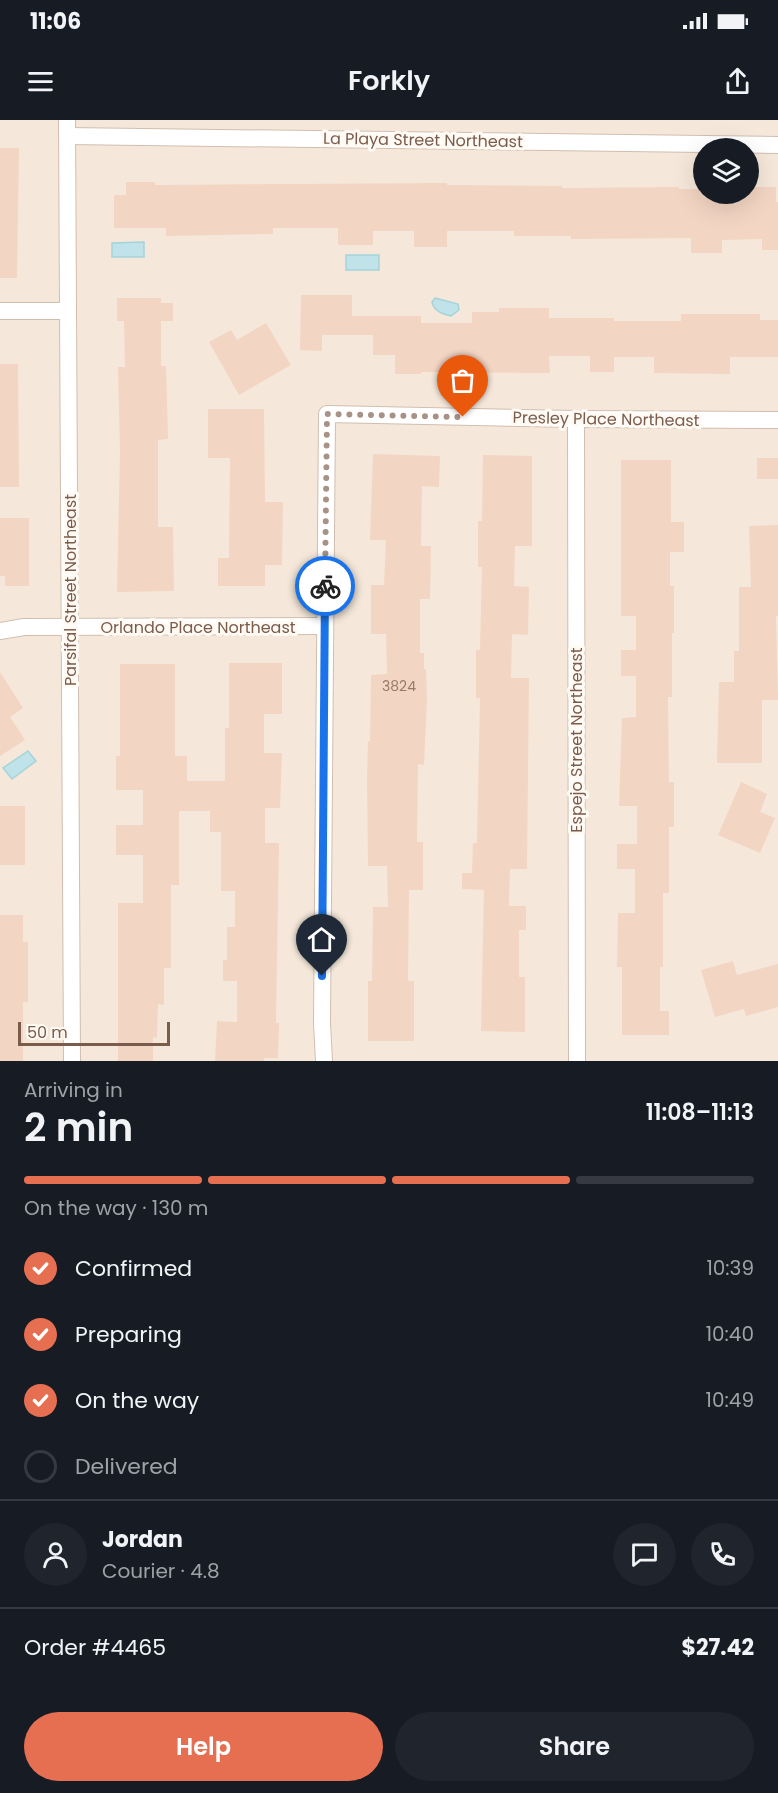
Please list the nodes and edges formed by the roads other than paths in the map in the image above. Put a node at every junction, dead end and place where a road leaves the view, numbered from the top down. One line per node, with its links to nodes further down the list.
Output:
1 (67, 128): 2 (street, La Playa Street Northeast); 3 (street, Parsifal Street Northeast)
2 (778, 145)
3 (68, 310): 4 (street); 8 (street, Parsifal Street Northeast)
4 (0, 311)
5 (576, 419): 6 (street, Presley Place Northeast); 7 (street, Presley Place Northeast); 12 (street, Espejo Street Northeast)
6 (778, 420)
7 (325, 626): 8 (street, Orlando Place Northeast); 11 (street)
8 (70, 627): 9 (street, Orlando Place Northeast); 10 (street, Parsifal Street Northeast)
9 (0, 631)
10 (72, 1061)
11 (324, 1061)
12 (577, 1061)

